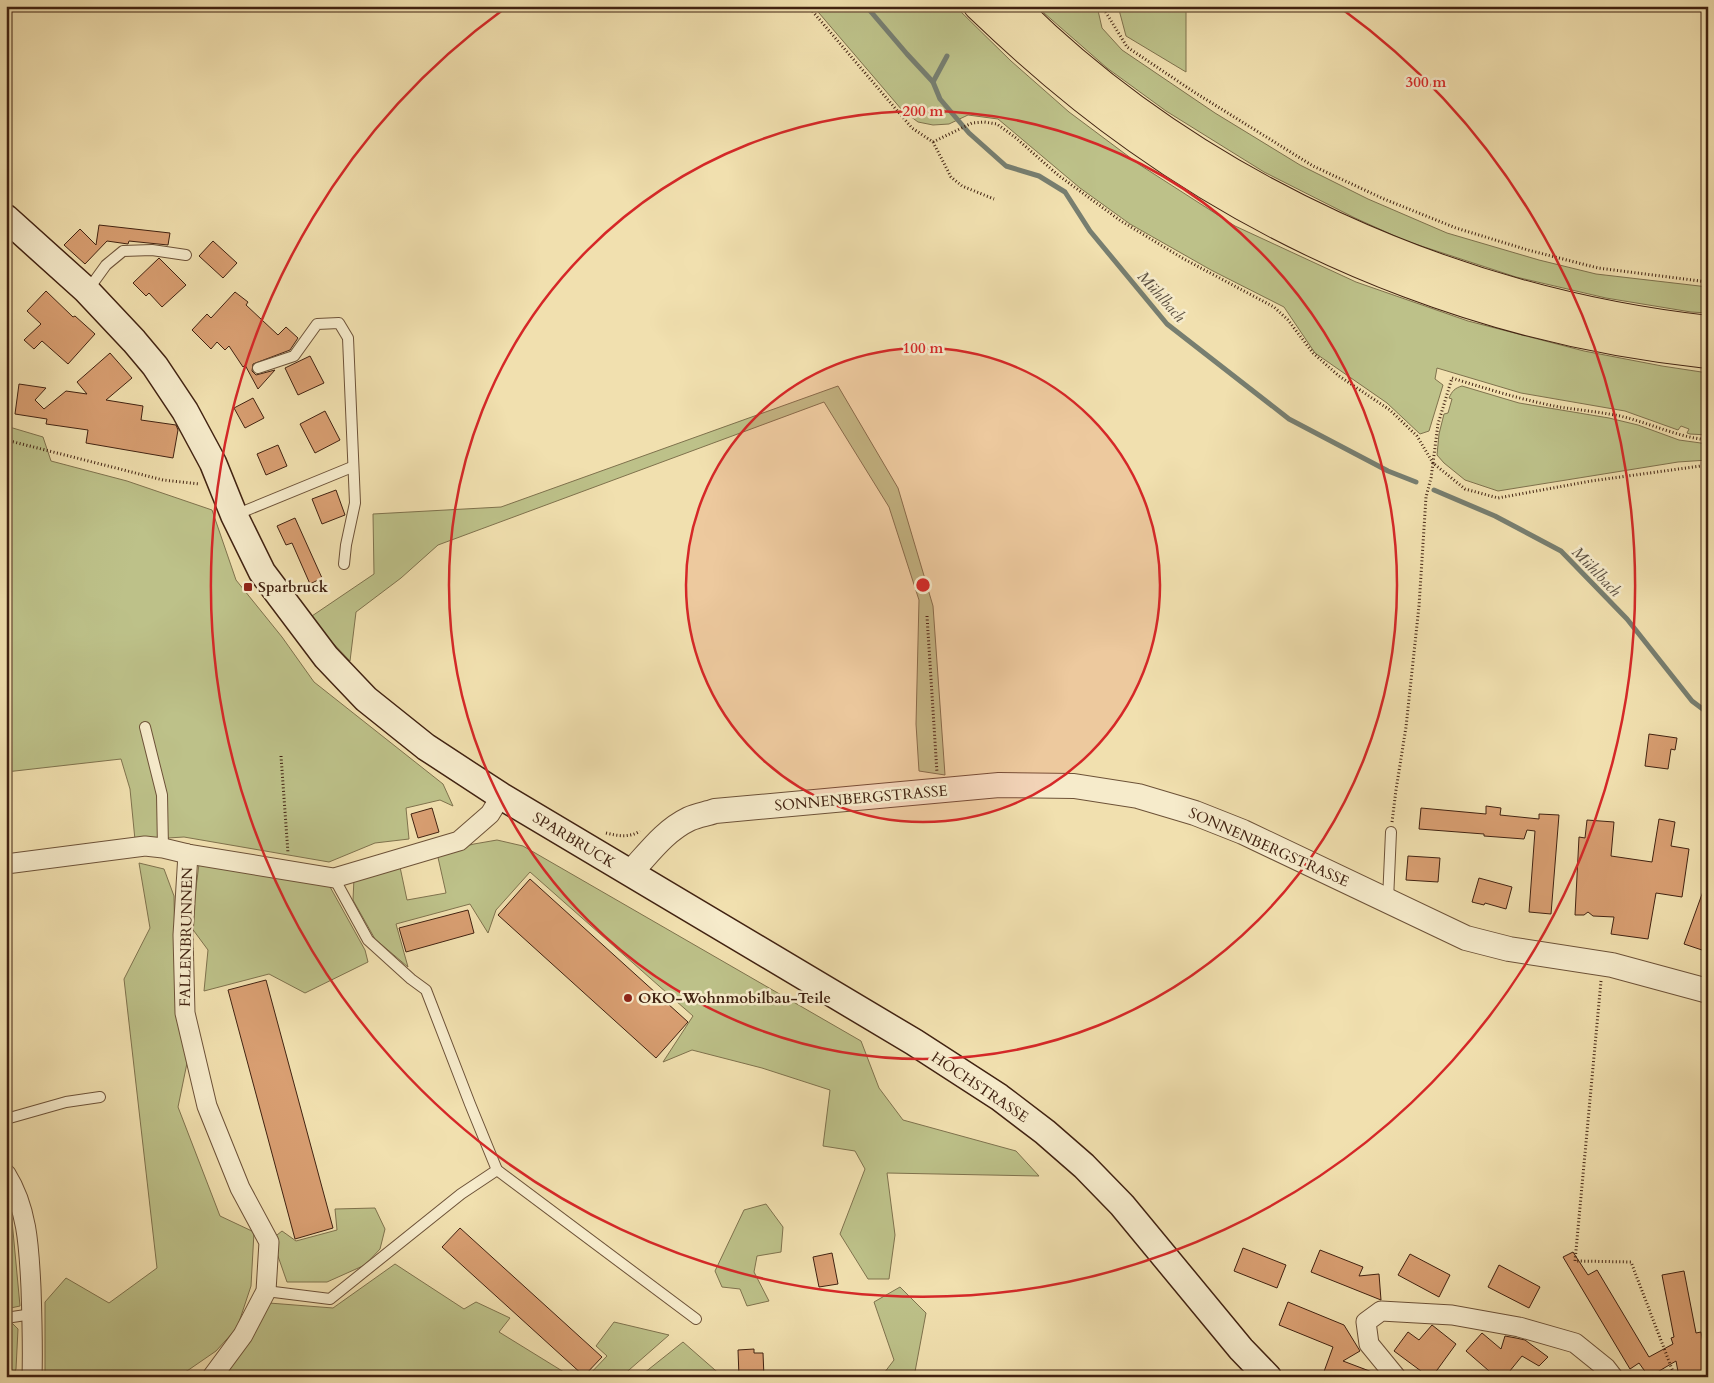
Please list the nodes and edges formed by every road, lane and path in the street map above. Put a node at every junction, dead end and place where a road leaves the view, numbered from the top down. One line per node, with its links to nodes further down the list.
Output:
1 (808, 6): 5 (path)
2 (978, 6): 12 (highway)
3 (1014, 6): 11 (highway)
4 (1102, 6): 9 (path)
5 (933, 142): 6 (path); 16 (path)
6 (994, 199)
7 (12, 223): 10 (main road, SPARBRUCK)
8 (186, 255): 10 (lane)
9 (1708, 282)
10 (86, 290): 19 (main road, SPARBRUCK)
11 (1708, 330)
12 (1708, 354)
13 (258, 368): 18 (lane)
14 (6, 440): 19 (path)
15 (1708, 440): 16 (path)
16 (1433, 463): 17 (path); 28 (path)
17 (1708, 465)
18 (352, 467): 20 (lane); 21 (lane)
19 (220, 480): 20 (main road, SPARBRUCK)
20 (234, 515): 26 (main road, SPARBRUCK)
21 (344, 564)
22 (927, 616): 25 (path)
23 (145, 727): 30 (lane)
24 (281, 756): 33 (path)
25 (938, 780)
26 (501, 796): 34 (main road, SPARBRUCK); 35 (street, FALLENBRUNNEN)
27 (604, 832): 29 (path)
28 (1391, 832): 36 (lane)
29 (633, 836)
30 (163, 848): 31 (street, FALLENBRUNNEN); 32 (street, FALLENBRUNNEN)
31 (188, 854): 33 (street, FALLENBRUNNEN); 43 (street, FALLENBRUNNEN)
32 (6, 864)
33 (289, 871): 35 (street, FALLENBRUNNEN)
34 (630, 873): 36 (street, SONNENBERGSTRASSE); 49 (main road, HOCHSTRASSE)
35 (334, 878): 41 (lane)
36 (1388, 901): 38 (street, SONNENBERGSTRASSE)
37 (1605, 975): 52 (path)
38 (1708, 991)
39 (100, 1097): 40 (lane)
40 (6, 1119)
41 (497, 1170): 43 (lane); 46 (lane)
42 (6, 1174): 44 (street)
43 (266, 1291): 48 (street, FALLENBRUNNEN)
44 (32, 1314): 45 (lane); 47 (street)
45 (6, 1318)
46 (696, 1319)
47 (32, 1377)
48 (212, 1377)
49 (1268, 1377)
50 (1396, 1377): 51 (street)
51 (1613, 1377)
52 (1675, 1377)

